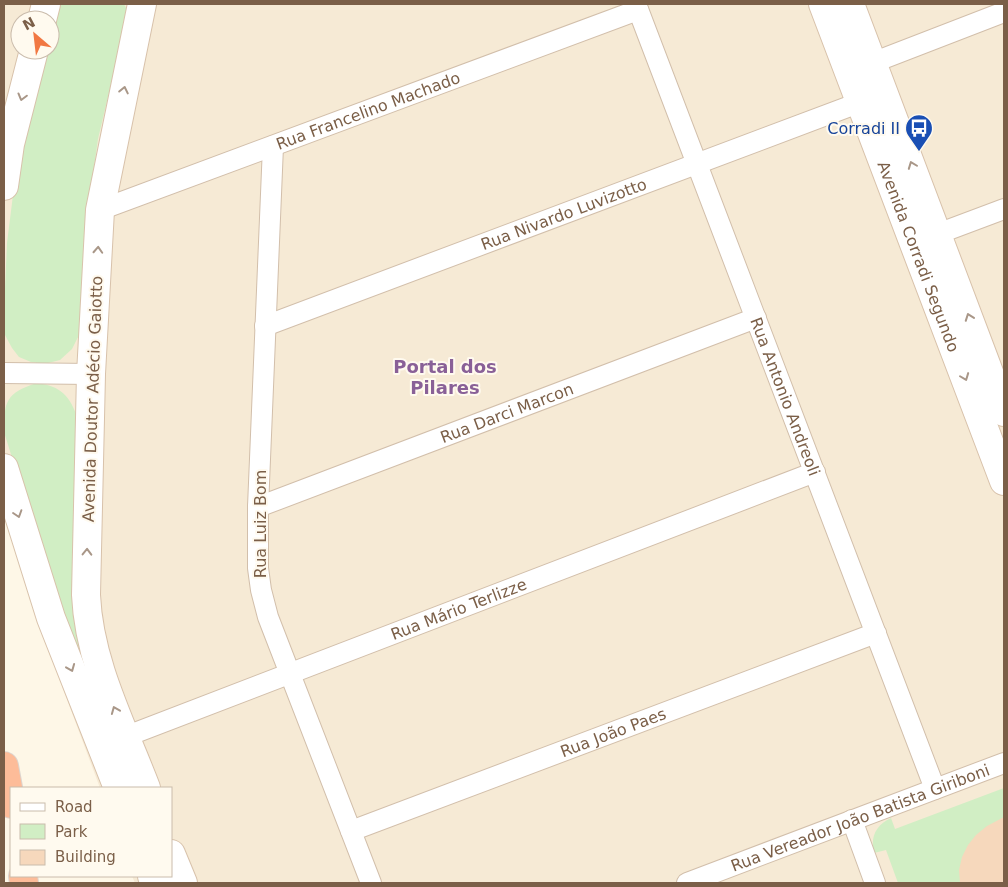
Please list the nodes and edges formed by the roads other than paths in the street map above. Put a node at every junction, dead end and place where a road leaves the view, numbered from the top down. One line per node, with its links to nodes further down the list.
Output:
1 (142, 4): 13 (street, Avenida Doutor Adécio Gaiotto, one-way to 1)
2 (823, 4): 7 (street, Avenida Corradi Segundo)
3 (850, 4): 7 (street, Avenida Corradi Segundo)
4 (637, 7): 9 (street, Rua Francelino Machado); 10 (street, Rua Antonio Andreoli)
5 (1004, 12): 7 (street)
6 (31, 60): 11 (street, one-way to 11)
7 (861, 67): 8 (street, Avenida Corradi Segundo); 14 (street, Avenida Corradi Segundo, one-way to 7)
8 (861, 102): 10 (street, Rua Nivardo Luvizotto); 14 (street, Avenida Corradi Segundo)
9 (273, 146): 13 (street, Rua Francelino Machado); 16 (street, Rua Luiz Bom)
10 (697, 164): 15 (street, Rua Antonio Andreoli); 16 (street, Rua Nivardo Luvizotto)
11 (4, 186)
12 (1004, 209): 14 (street)
13 (100, 210): 18 (street, Avenida Doutor Adécio Gaiotto, one-way to 13)
14 (926, 238): 19 (street, Avenida Corradi Segundo)
15 (756, 318): 21 (street, Rua Antonio Andreoli); 23 (street, Rua Darci Marcon)
16 (265, 326): 23 (street, Rua Luiz Bom)
17 (4, 373): 18 (street)
18 (91, 374): 26 (street, Avenida Doutor Adécio Gaiotto, one-way to 18)
19 (996, 402): 22 (street, Avenida Corradi Segundo)
20 (4, 468): 26 (street, Avenida Doutor Adécio Gaiotto, one-way to 26)
21 (815, 472): 24 (street, Rua Antonio Andreoli); 25 (street, Rua Mário Terlizze)
22 (1004, 481)
23 (258, 507): 25 (street, Rua Luiz Bom)
24 (876, 633): 31 (street, Rua Antonio Andreoli); 34 (street, Rua João Paes)
25 (291, 674): 26 (street, Rua Mário Terlizze); 34 (street, Rua Luiz Bom)
26 (114, 741): 29 (street, Avenida Doutor Adécio Gaiotto); 30 (street, Avenida Doutor Adécio Gaiotto)
27 (1004, 763): 31 (street, Rua Vereador João Batista Giriboni)
28 (4, 766): 32 (highway)
29 (118, 787)
30 (145, 787)
31 (936, 789): 33 (street, Rua Vereador João Batista Giriboni)
32 (10, 799)
33 (852, 820): 38 (street, Rua Vereador João Batista Giriboni); 39 (street)
34 (351, 831): 37 (street, Rua Luiz Bom)
35 (172, 856): 36 (street)
36 (183, 883)
37 (371, 883)
38 (687, 883)
39 (875, 883)

